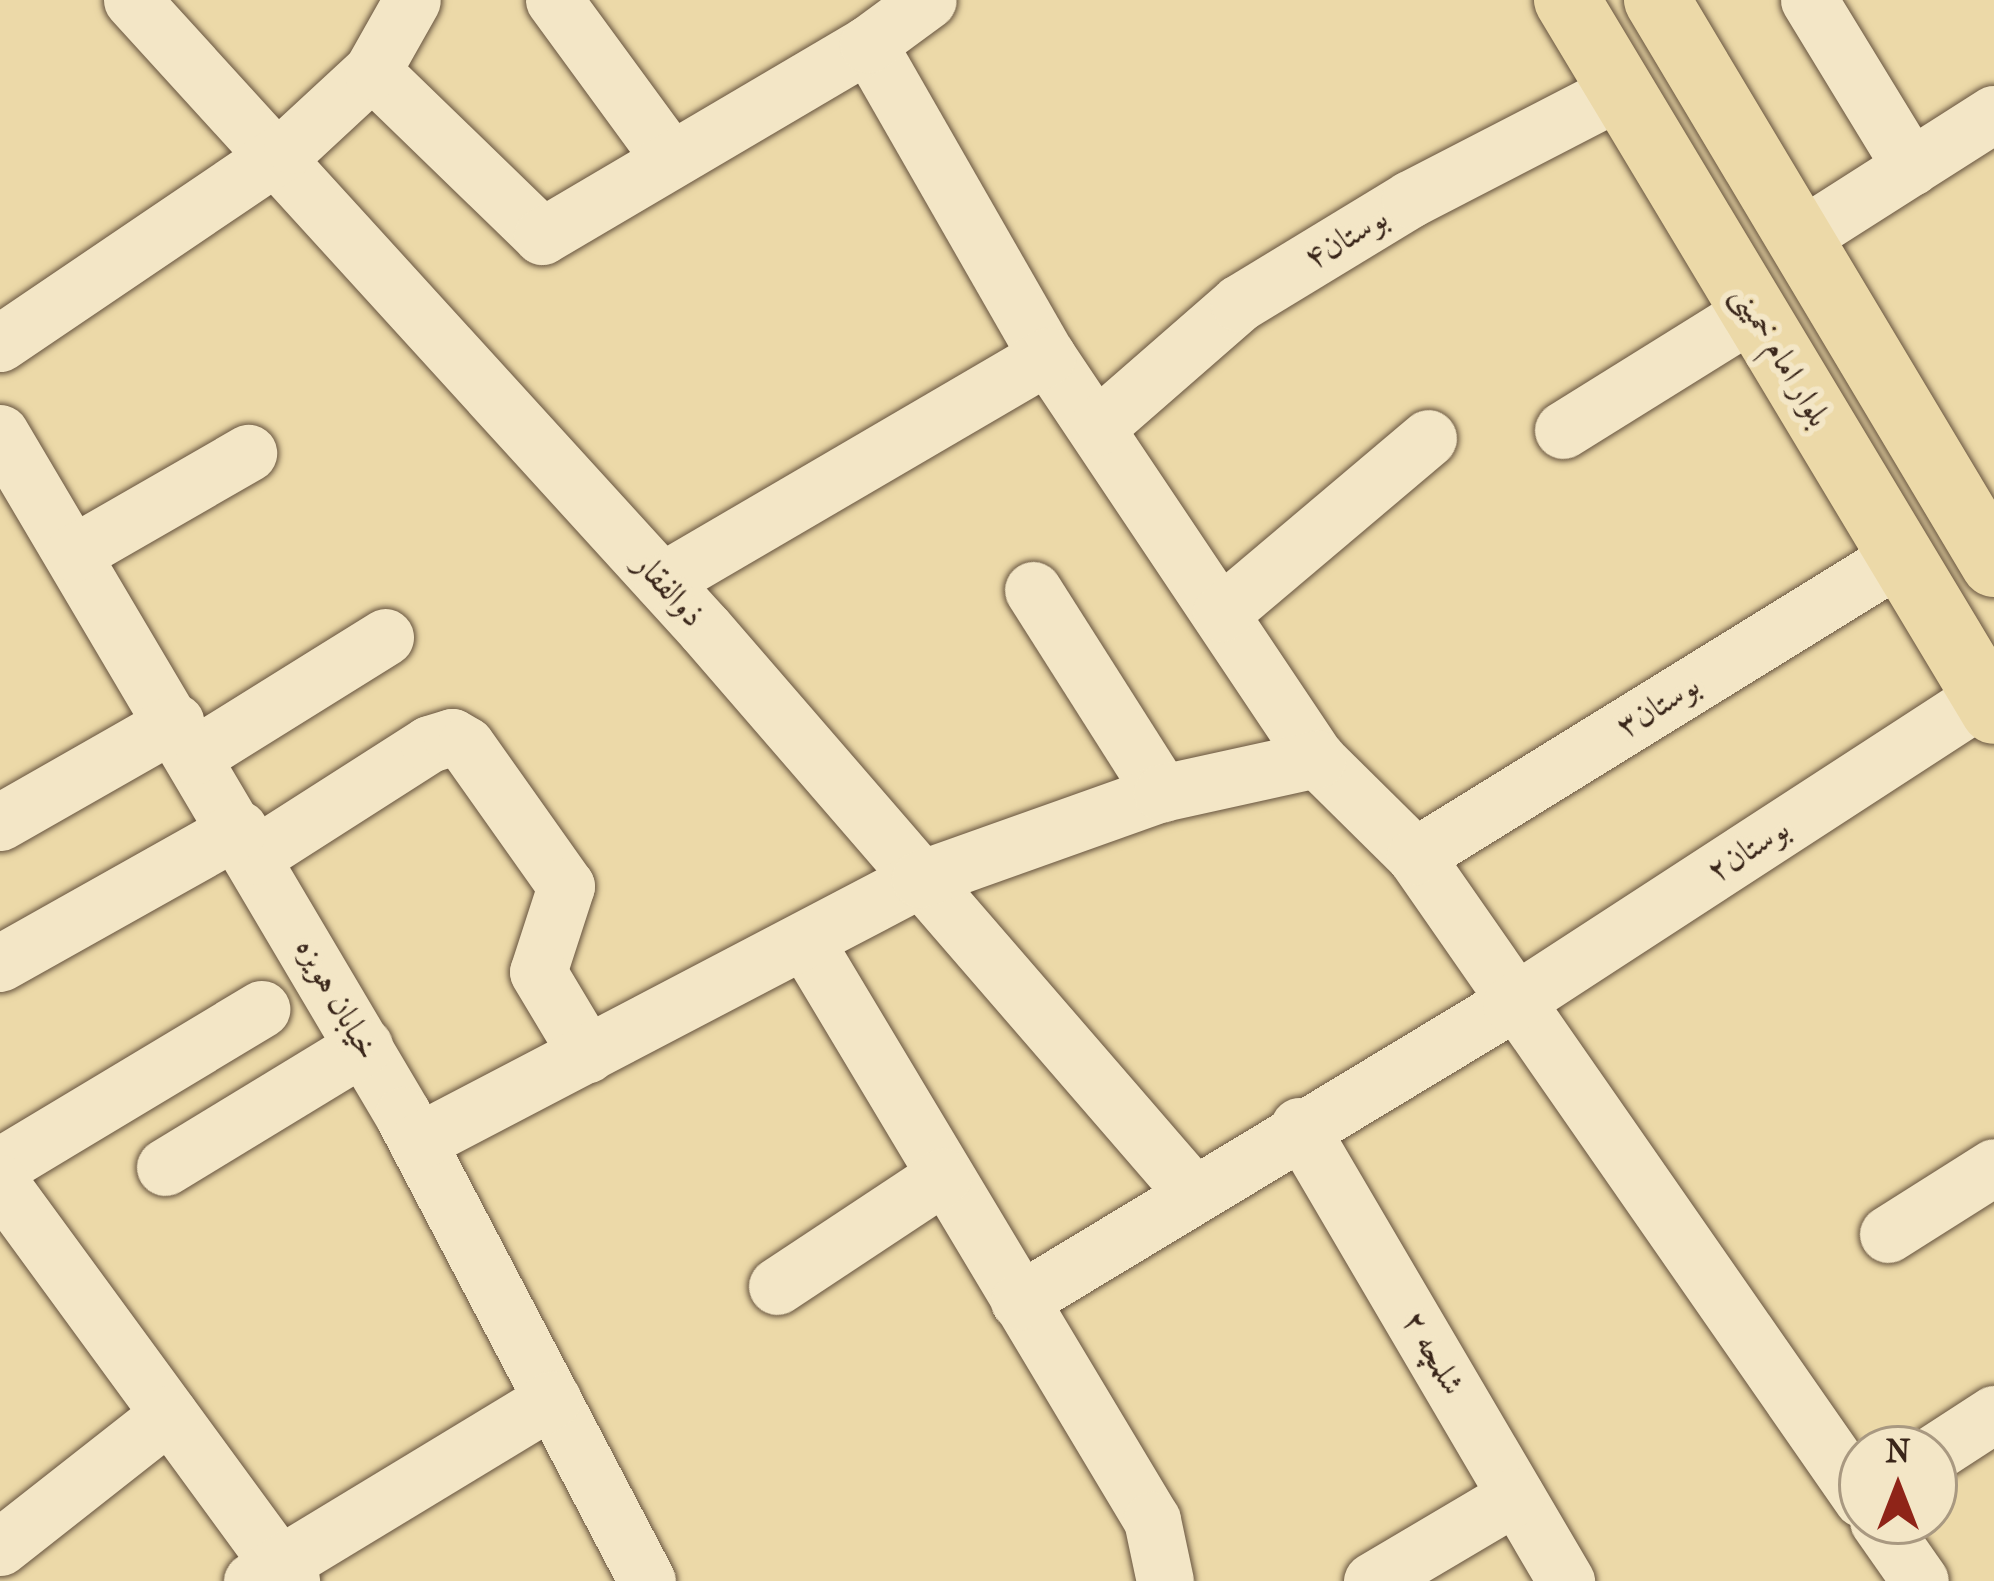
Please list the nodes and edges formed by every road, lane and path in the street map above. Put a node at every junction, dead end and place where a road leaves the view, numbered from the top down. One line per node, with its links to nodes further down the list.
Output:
1 (412, 0): 9 (street)
2 (554, 0): 12 (street)
3 (928, 0): 8 (street)
4 (1567, 0): 10 (main road, بلوار امام خمینی)
5 (1657, 0): 15 (main road)
6 (1809, 0): 14 (street)
7 (136, 1): 13 (street, ذوالفقار)
8 (868, 44): 12 (street); 18 (street)
9 (372, 71): 12 (street); 13 (street)
10 (1621, 89): 16 (main road, بلوار امام خمینی); 19 (street, بوستان۴)
11 (1994, 114): 14 (street)
12 (669, 157)
13 (272, 158): 17 (street); 27 (street, ذوالفقار)
14 (1911, 167): 15 (street)
15 (1799, 238): 26 (main road)
16 (1754, 311): 20 (street); 25 (main road, بلوار امام خمینی)
17 (0, 343)
18 (1047, 356): 19 (street); 27 (street)
19 (1097, 427): 29 (street)
20 (1564, 430)
21 (1428, 438): 29 (street)
22 (2, 442): 24 (street, خیابان هویزه)
23 (248, 453): 24 (street)
24 (74, 554): 32 (street, خیابان هویزه)
25 (1901, 556): 31 (main road, بلوار امام خمینی); 37 (street, بوستان۳)
26 (1994, 564)
27 (662, 581): 38 (street, ذوالفقار)
28 (1034, 590): 34 (street)
29 (1221, 613): 33 (street)
30 (385, 638): 32 (street)
31 (1989, 704): 41 (street, بوستان۲)
32 (185, 739): 35 (street); 36 (street, خیابان هویزه)
33 (1317, 759): 34 (street); 37 (street)
34 (1162, 793): 38 (street)
35 (0, 823)
36 (246, 843): 40 (street); 43 (street, خیابان هویزه); 44 (street)
37 (1414, 856): 41 (street)
38 (920, 879): 39 (street); 52 (street, ذوالفقار)
39 (805, 941): 44 (street); 50 (street)
40 (0, 963)
41 (1511, 1004): 45 (street, بوستان۲); 60 (street)
42 (261, 1009): 47 (street)
43 (364, 1046): 46 (street, خیابان هویزه); 48 (street)
44 (586, 1054): 46 (street)
45 (1299, 1126): 52 (street, بوستان۲); 61 (street, شلمچه ۲)
46 (417, 1142): 56 (street, خیابان هویزه)
47 (0, 1166)
48 (165, 1167)
49 (1994, 1167): 53 (street)
50 (943, 1176): 54 (street); 55 (street)
51 (0, 1183): 57 (street)
52 (1192, 1192): 55 (street, بوستان۲)
53 (1888, 1234)
54 (777, 1286)
55 (1019, 1301): 66 (street)
56 (552, 1399): 64 (street); 65 (street, خیابان هویزه)
57 (169, 1414): 63 (street); 64 (street)
58 (1994, 1414): 59 (street)
59 (1958, 1437)
60 (1838, 1465)
61 (1516, 1496): 67 (street); 68 (street, شلمچه ۲)
62 (1895, 1545): 69 (street)
63 (0, 1547)
64 (273, 1575)
65 (646, 1581)
66 (1165, 1581)
67 (1372, 1581)
68 (1566, 1581)
69 (1920, 1581)

